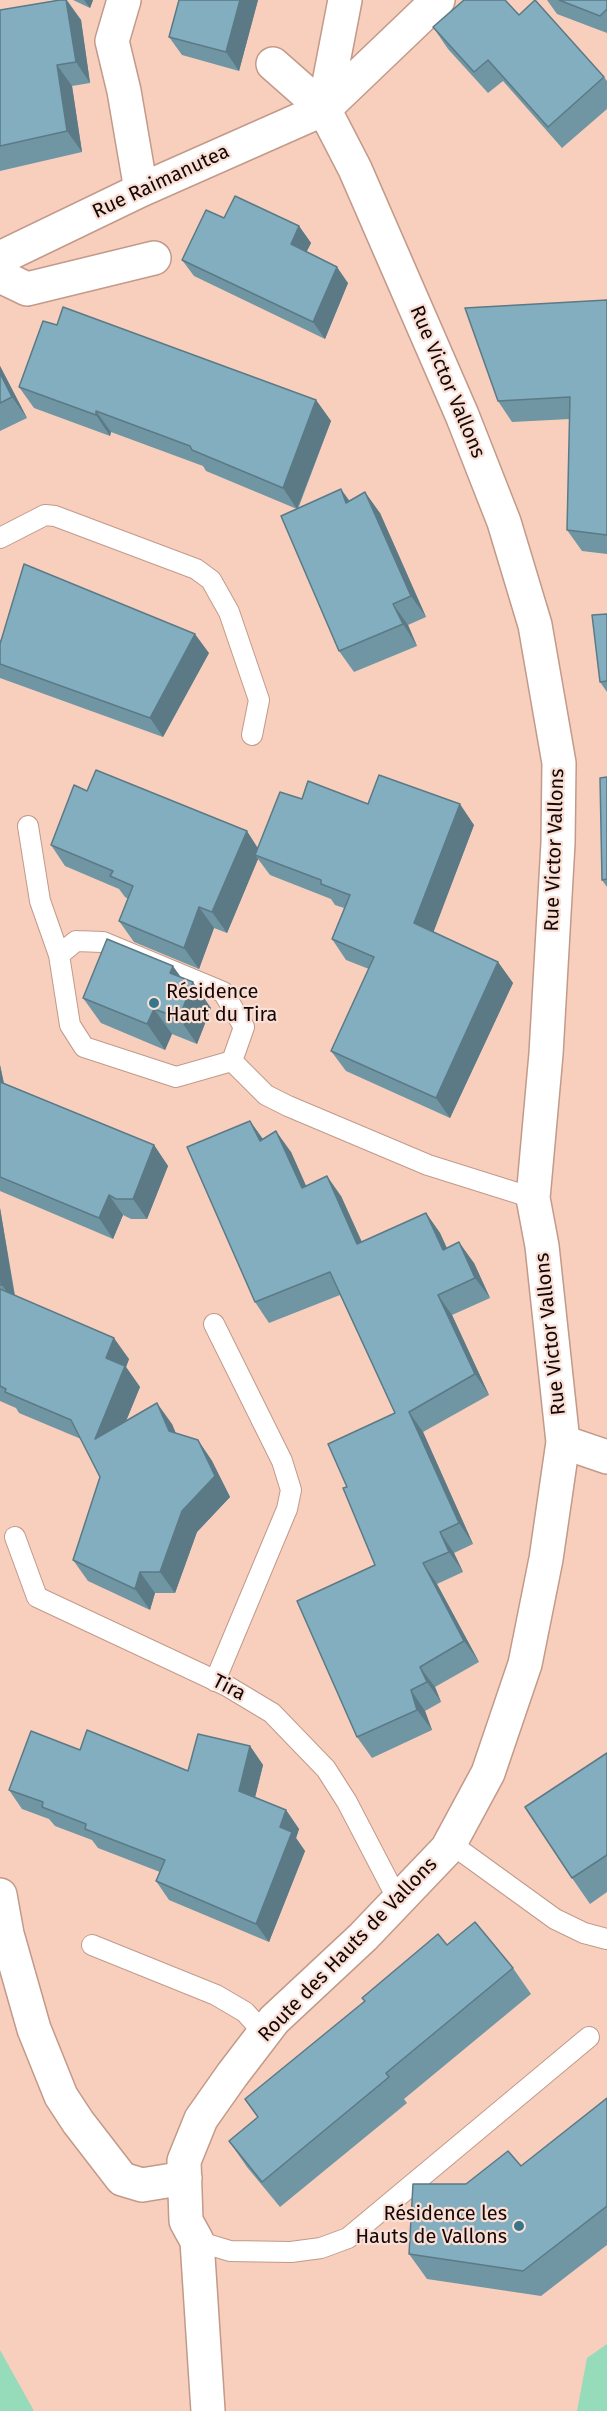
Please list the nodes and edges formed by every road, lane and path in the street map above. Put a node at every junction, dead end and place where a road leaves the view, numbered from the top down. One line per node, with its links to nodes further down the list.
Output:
1 (124, 0): 6 (street)
2 (345, 0): 5 (street)
3 (438, 0): 5 (street, Rue Raimanutea)
4 (273, 64): 5 (street)
5 (324, 109): 6 (street, Rue Raimanutea); 15 (street, Rue Victor Vallons)
6 (141, 190): 7 (street, Rue Raimanutea)
7 (0, 258)
8 (154, 258): 9 (street)
9 (0, 276)
10 (0, 538): 11 (lane)
11 (252, 735)
12 (28, 826): 13 (lane)
13 (59, 956): 14 (lane); 14 (lane)
14 (232, 1061): 15 (lane)
15 (533, 1198): 17 (street, Rue Victor Vallons)
16 (214, 1324): 20 (lane)
17 (563, 1442): 18 (street, Rue Victor Vallons); 21 (street, Route des Hauts de Vallons)
18 (607, 1457)
19 (15, 1537): 20 (lane, Tira)
20 (215, 1681): 23 (lane, Tira)
21 (450, 1843): 23 (street, Route des Hauts de Vallons); 24 (lane)
22 (0, 1894): 28 (street)
23 (398, 1900): 26 (street, Route des Hauts de Vallons)
24 (607, 1939)
25 (92, 1945): 26 (lane)
26 (264, 2034): 28 (street, Route des Hauts de Vallons)
27 (589, 2037): 29 (lane)
28 (185, 2178): 29 (street, Route des Hauts de Vallons)
29 (197, 2241): 30 (street, Route des Hauts de Vallons)
30 (207, 2398)

